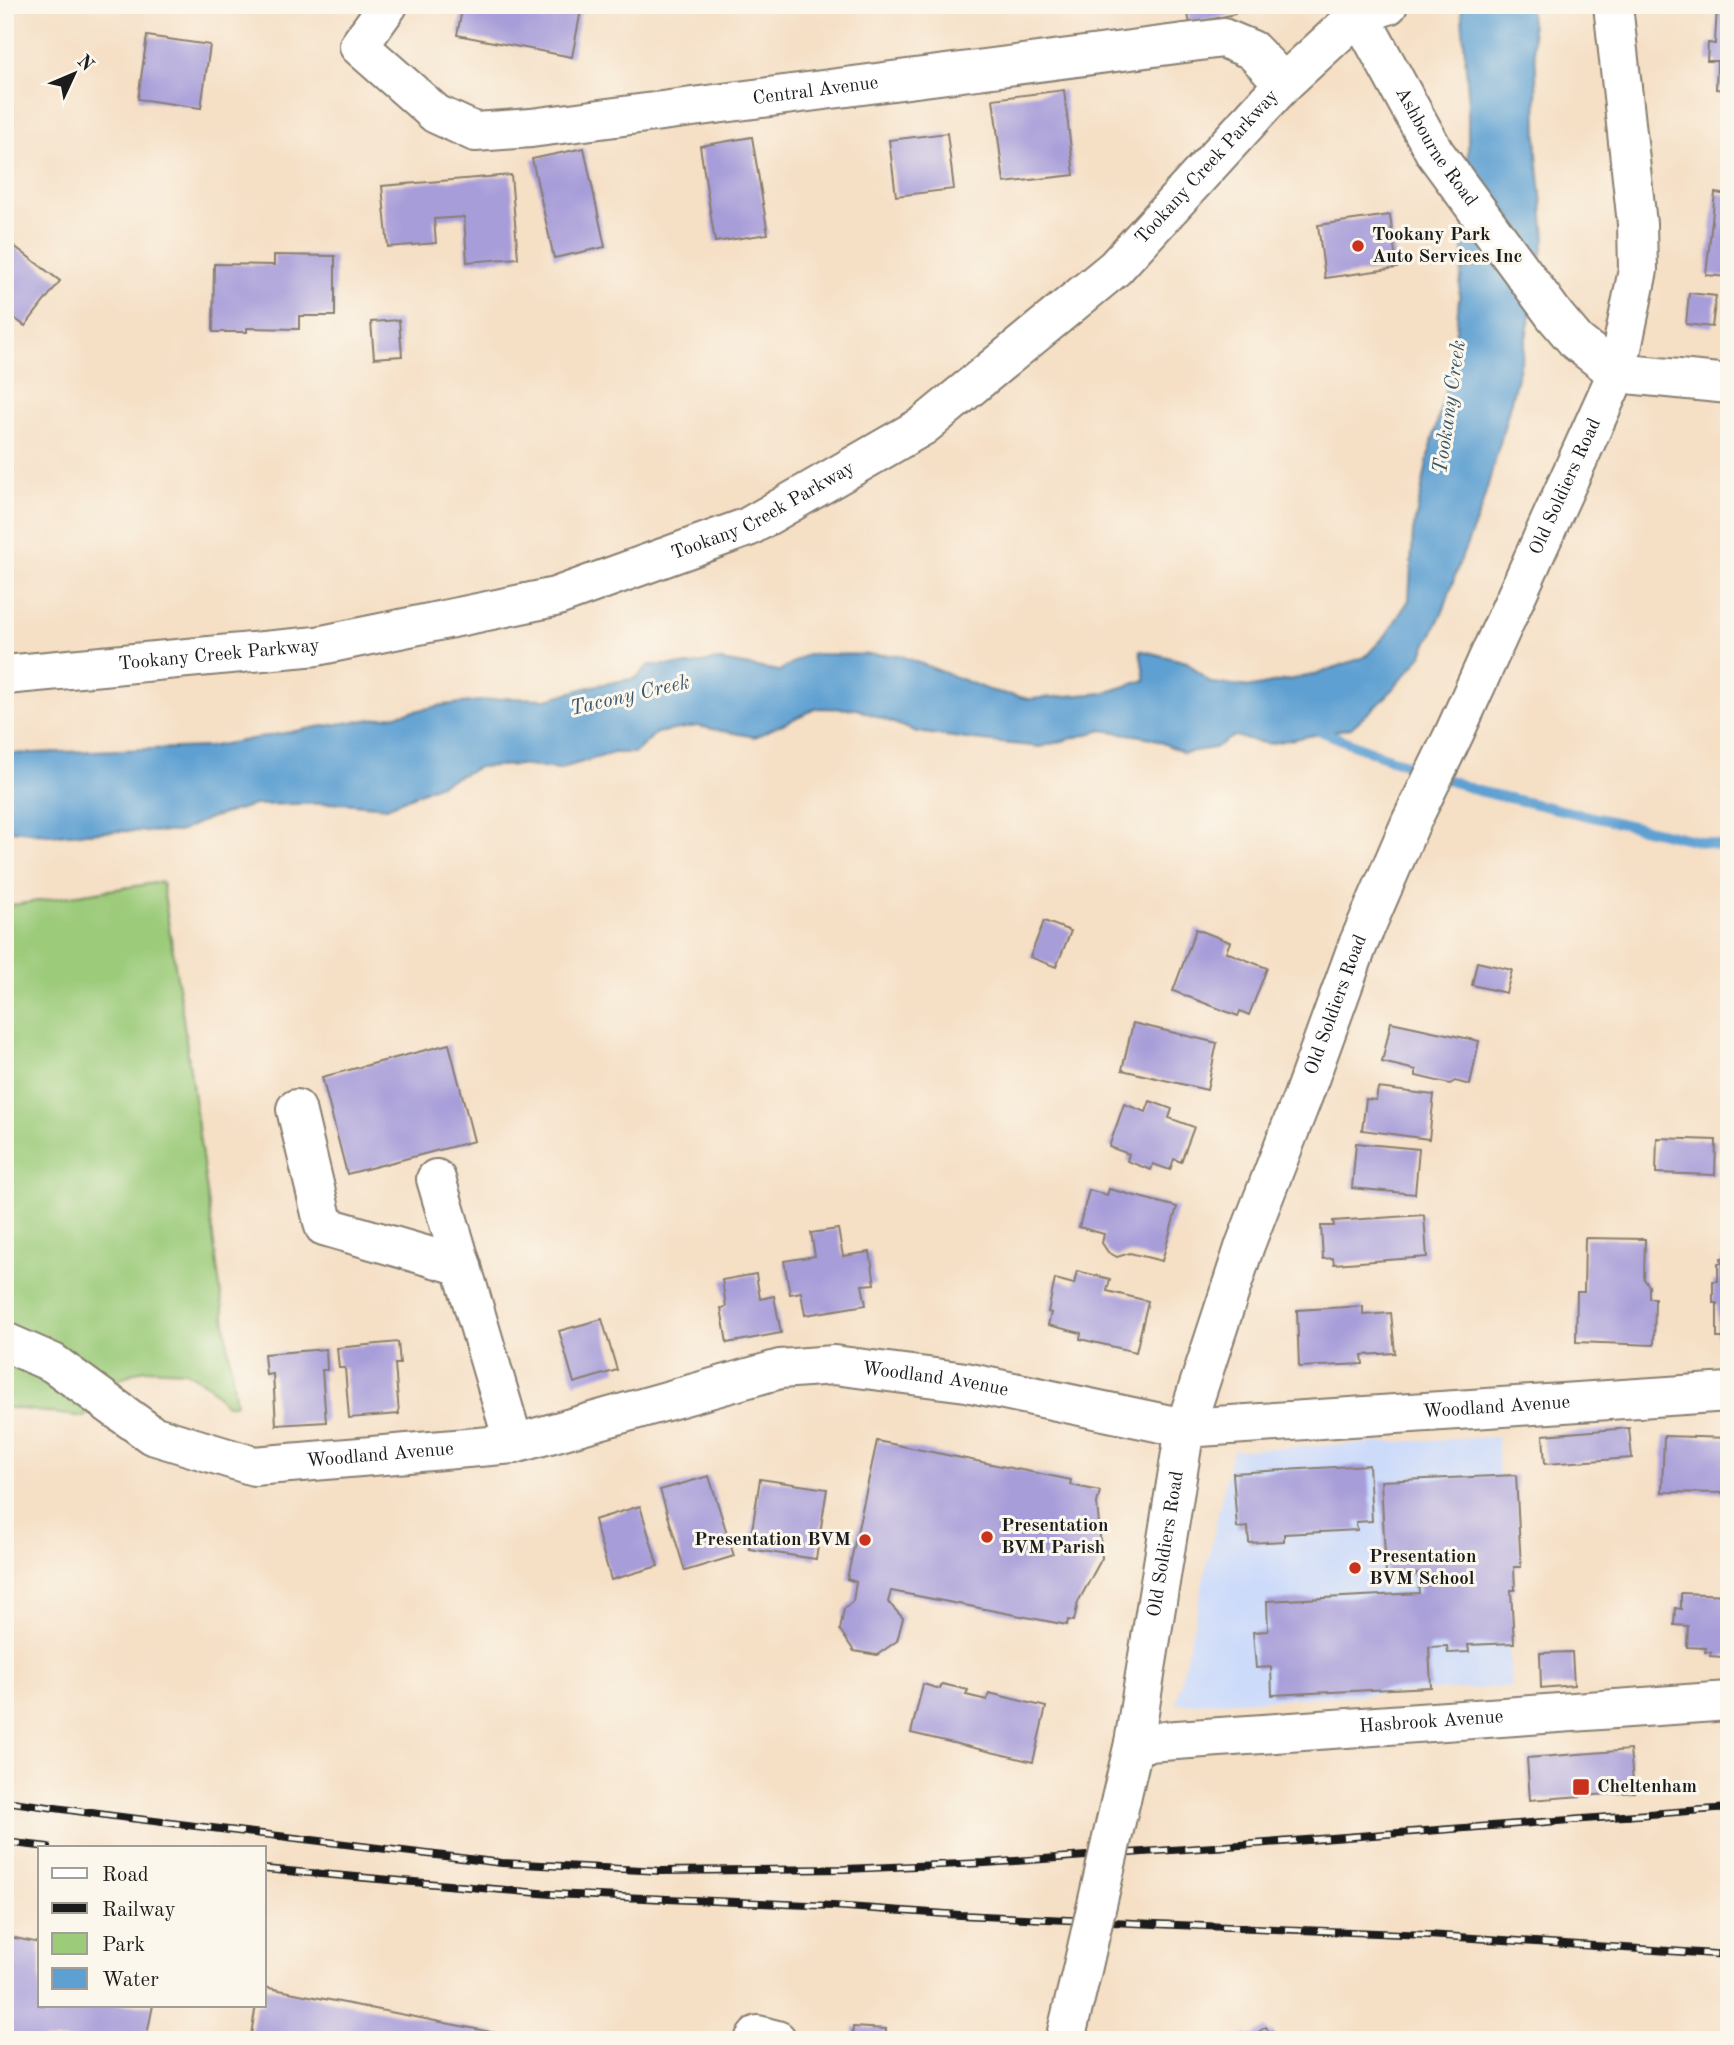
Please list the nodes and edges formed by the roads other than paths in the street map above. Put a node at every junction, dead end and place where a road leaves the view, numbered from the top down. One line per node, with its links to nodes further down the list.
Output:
1 (388, 5): 4 (street, Central Avenue)
2 (1613, 5): 5 (street, Old Soldiers Road)
3 (1367, 8): 4 (street, Tookany Creek Parkway); 5 (street, Ashbourne Road)
4 (1284, 83): 7 (street, Tookany Creek Parkway)
5 (1617, 373): 6 (street); 13 (street, Old Soldiers Road)
6 (1729, 384)
7 (5, 675)
8 (296, 1109): 10 (street)
9 (436, 1179): 10 (street)
10 (461, 1266): 14 (street)
11 (5, 1342): 14 (street, Woodland Avenue)
12 (1729, 1392): 13 (street, Woodland Avenue)
13 (1185, 1428): 14 (street, Woodland Avenue); 16 (street, Old Soldiers Road)
14 (514, 1444)
15 (1729, 1701): 16 (street, Hasbrook Avenue)
16 (1134, 1743): 17 (street, Old Soldiers Road, bridge)
17 (1068, 2037)
18 (754, 2040): 19 (street)
19 (777, 2040)

